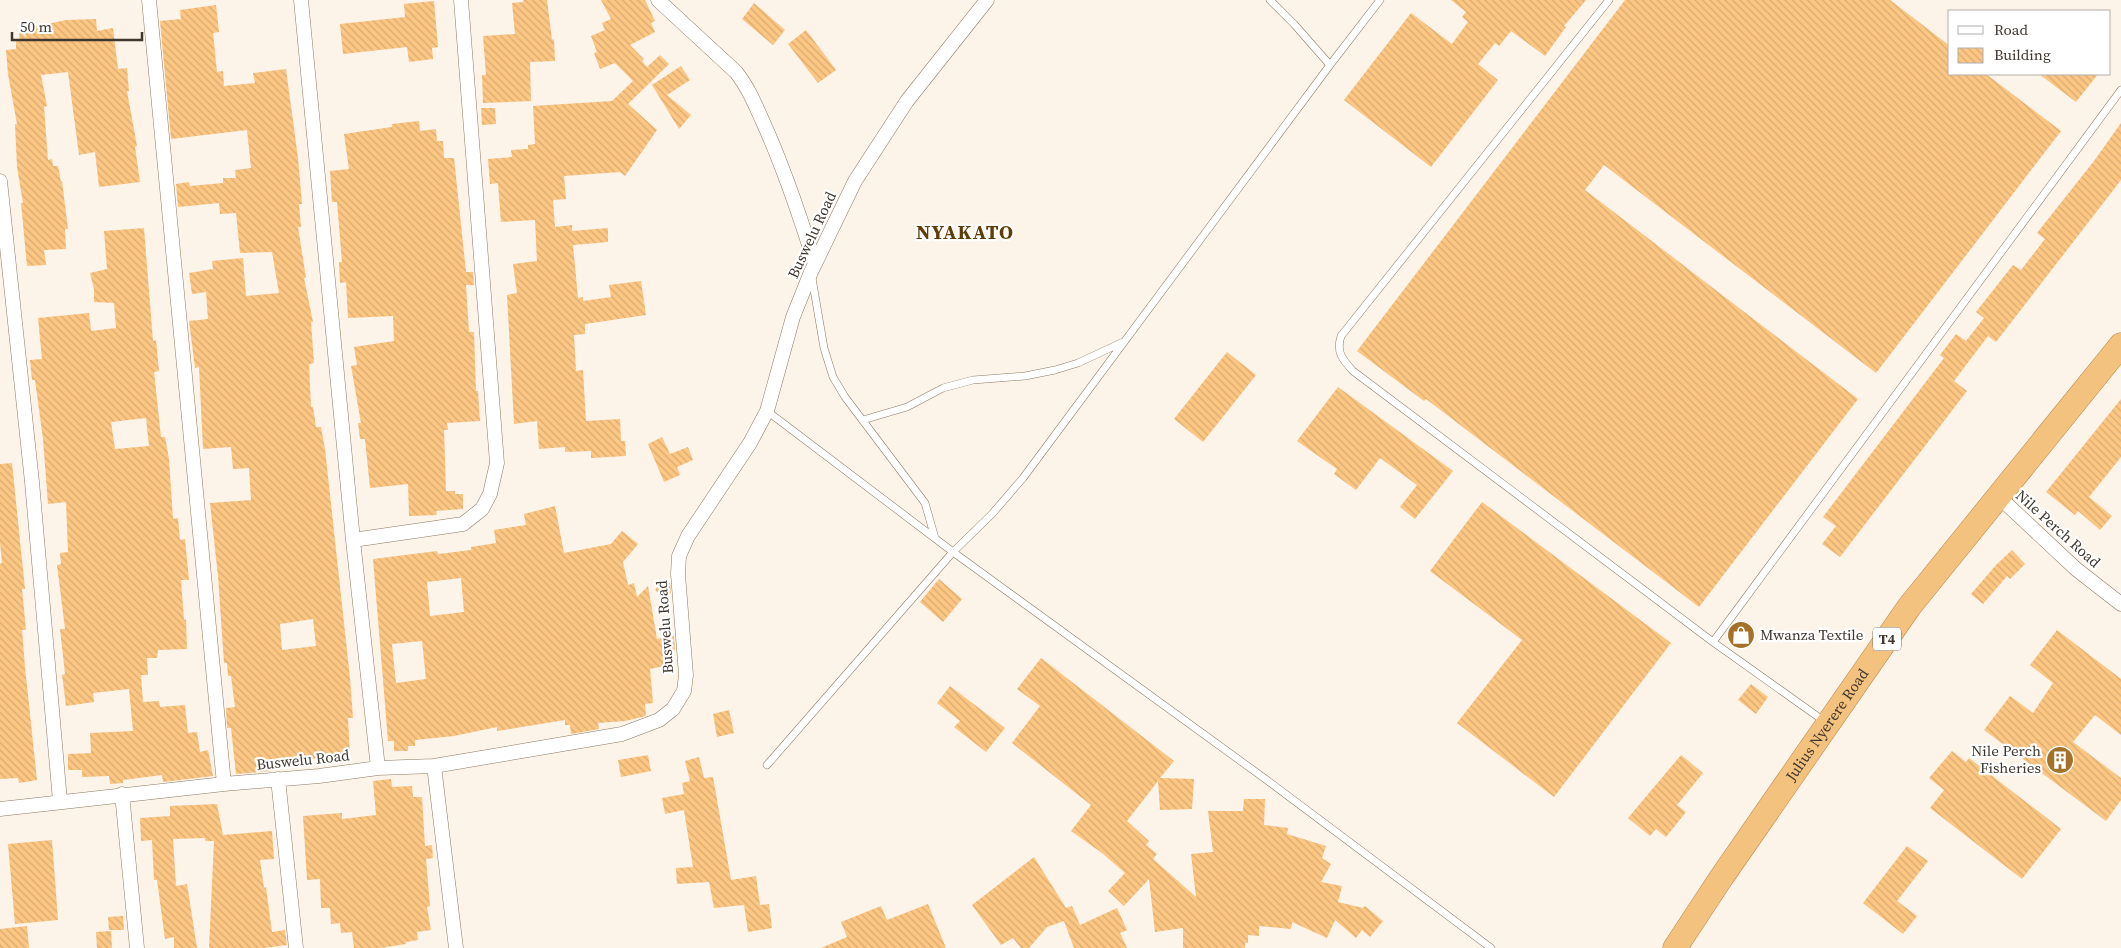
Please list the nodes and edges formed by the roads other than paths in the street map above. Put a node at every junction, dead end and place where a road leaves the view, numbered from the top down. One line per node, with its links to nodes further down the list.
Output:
1 (149, 0): 28 (street)
2 (301, 0): 19 (street)
3 (461, 0): 19 (street)
4 (658, 0): 12 (street)
5 (987, 0): 12 (street, Buswelu Road)
6 (1270, 0): 9 (lane)
7 (1380, 0): 9 (lane)
8 (1608, 0): 22 (lane)
9 (1330, 65): 13 (lane)
10 (2121, 90): 22 (lane)
11 (0, 181): 30 (street)
12 (813, 268): 15 (street, Buswelu Road); 16 (lane)
13 (1126, 341): 16 (lane); 20 (lane)
14 (2121, 345): 17 (highway, Julius Nyerere Road / T4)
15 (767, 411): 18 (lane); 25 (street, Buswelu Road)
16 (863, 420): 18 (lane)
17 (1998, 496): 21 (street, Nile Perch Road); 23 (highway, Julius Nyerere Road / T4)
18 (935, 538): 20 (lane)
19 (353, 540): 26 (street)
20 (953, 552): 24 (lane); 35 (lane)
21 (2121, 604)
22 (1713, 642): 23 (lane)
23 (1828, 724): 36 (highway, Julius Nyerere Road / T4)
24 (767, 765)
25 (434, 766): 26 (street, Buswelu Road); 34 (street)
26 (378, 768): 27 (street, Buswelu Road)
27 (278, 779): 28 (street, Buswelu Road); 33 (street)
28 (224, 784): 29 (street, Buswelu Road)
29 (122, 794): 30 (street, Buswelu Road); 32 (street)
30 (60, 801): 31 (street, Buswelu Road)
31 (0, 809)
32 (137, 948)
33 (296, 948)
34 (456, 948)
35 (1491, 948)
36 (1675, 948)

